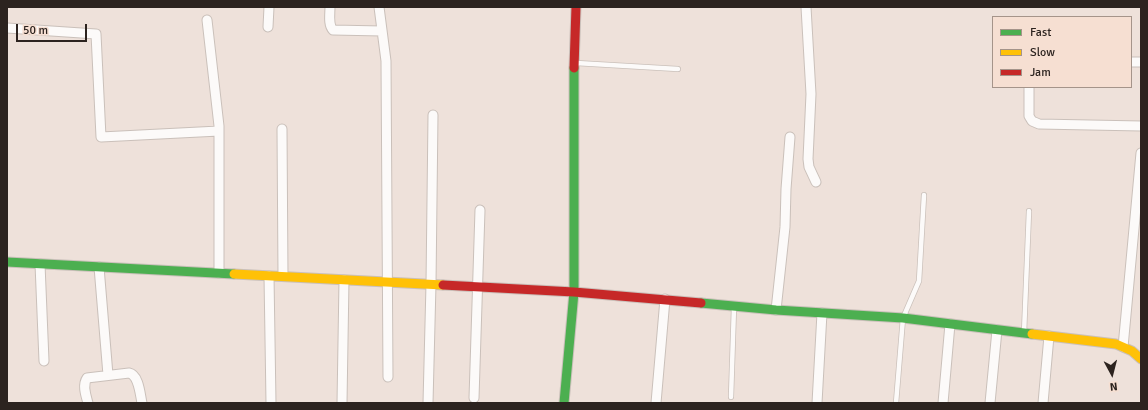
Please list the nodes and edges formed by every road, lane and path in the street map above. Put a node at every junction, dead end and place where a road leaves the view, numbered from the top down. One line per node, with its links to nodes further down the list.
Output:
1 (269, 7): 7 (street)
2 (330, 7): 9 (street)
3 (379, 7): 9 (street)
4 (576, 7): 10 (street)
5 (806, 7): 19 (street)
6 (207, 20): 16 (street)
7 (268, 27)
8 (7, 28): 16 (street)
9 (382, 31): 30 (street)
10 (574, 63): 11 (lane); 33 (street)
11 (678, 69)
12 (1029, 88): 14 (street)
13 (433, 115): 31 (street)
14 (1141, 126)
15 (282, 129): 28 (street)
16 (219, 131): 26 (street)
17 (790, 137): 36 (street)
18 (1141, 153): 43 (street)
19 (816, 182)
20 (924, 195): 38 (lane)
21 (480, 210): 32 (street)
22 (1029, 211): 41 (lane)
23 (7, 262): 24 (street)
24 (40, 264): 25 (street); 45 (street)
25 (99, 267): 26 (street); 46 (street)
26 (219, 273): 27 (street)
27 (269, 276): 28 (street); 52 (street)
28 (283, 276): 29 (street)
29 (344, 280): 30 (street); 53 (street)
30 (388, 282): 31 (street); 47 (street)
31 (431, 284): 32 (street); 54 (street)
32 (477, 286): 33 (street); 49 (street)
33 (574, 292): 34 (street); 55 (street)
34 (665, 299): 35 (street); 56 (street)
35 (734, 306): 36 (street); 48 (lane)
36 (776, 310): 37 (street)
37 (822, 313): 38 (street); 57 (street)
38 (903, 318): 39 (street); 58 (lane)
39 (950, 324): 40 (street); 59 (street)
40 (997, 330): 41 (street); 60 (street)
41 (1024, 333): 42 (street)
42 (1049, 336): 43 (street); 61 (street)
43 (1123, 347): 44 (street)
44 (1141, 359)
45 (44, 361)
46 (108, 375): 50 (street); 51 (street)
47 (388, 377)
48 (731, 397)
49 (474, 398)
50 (88, 403)
51 (142, 403)
52 (271, 403)
53 (342, 403)
54 (428, 403)
55 (564, 403)
56 (656, 403)
57 (817, 403)
58 (896, 403)
59 (943, 403)
60 (990, 403)
61 (1043, 403)

